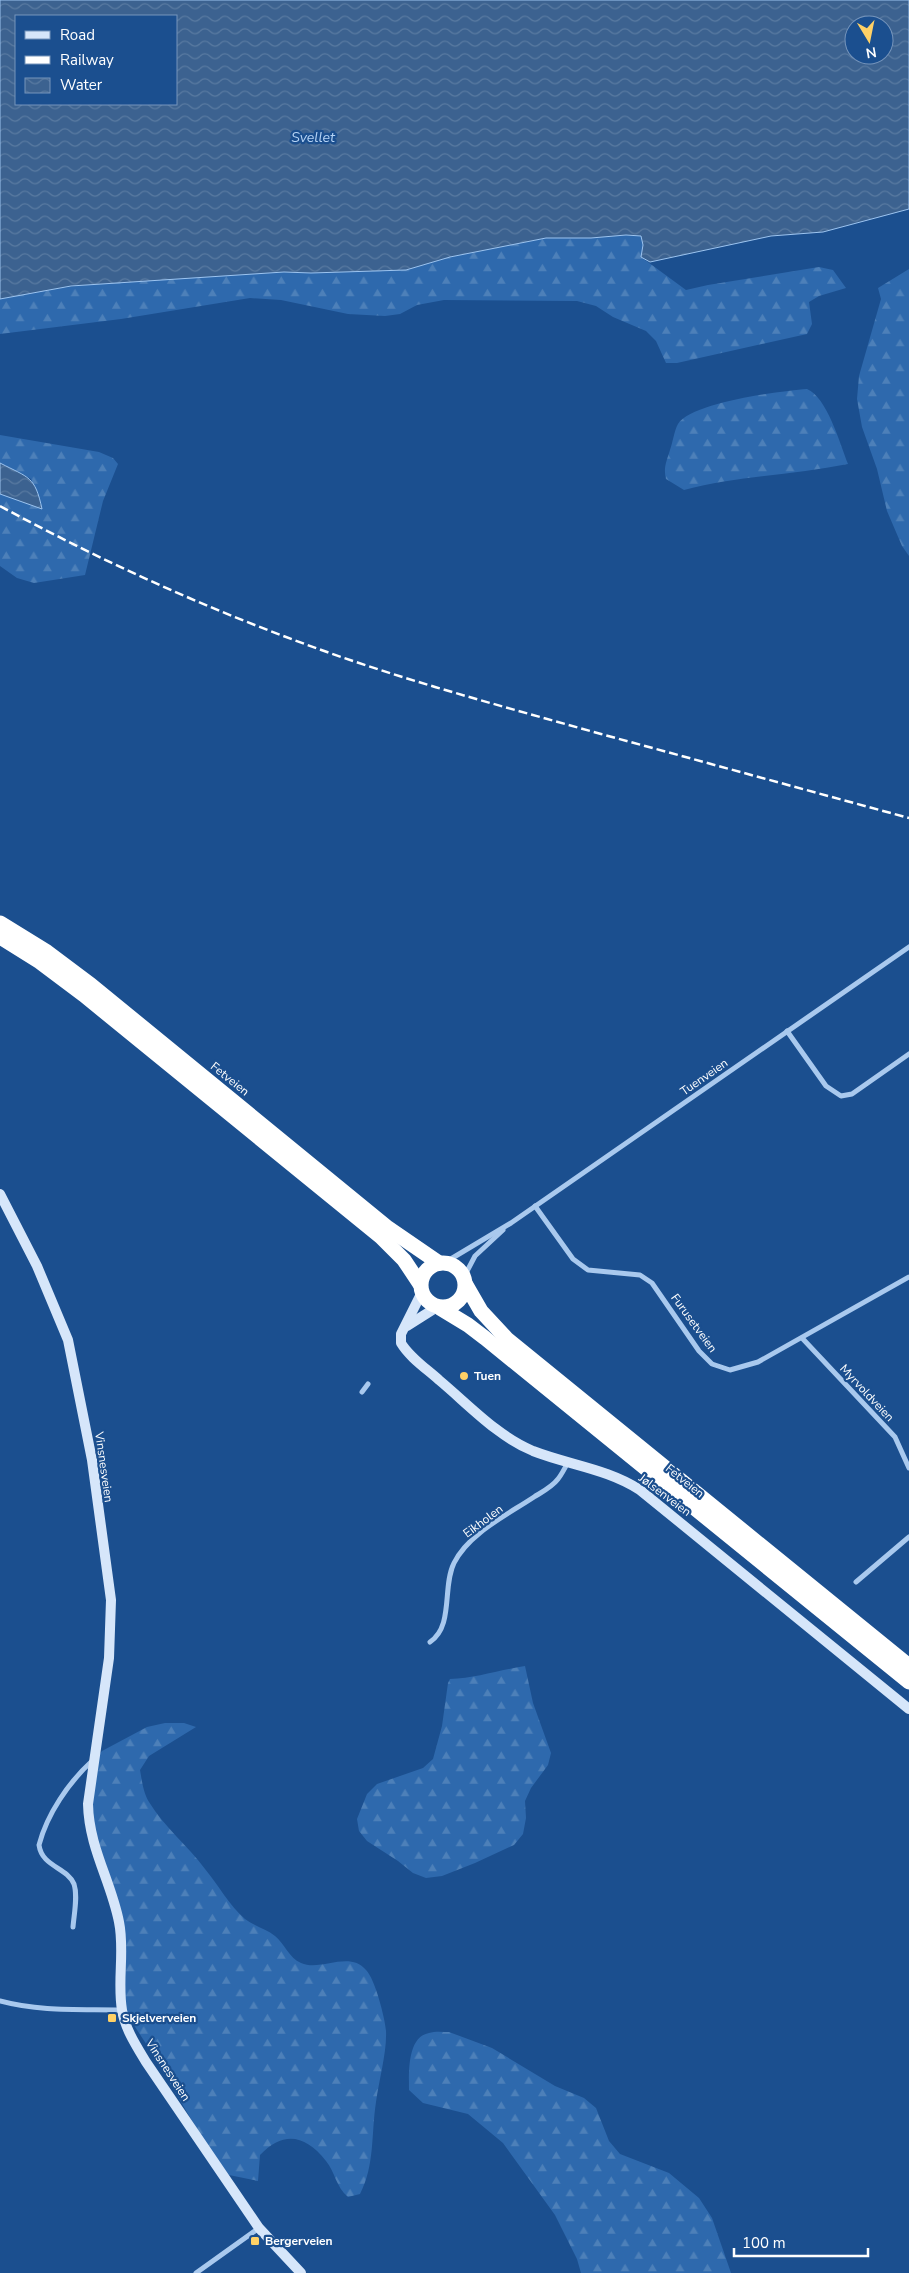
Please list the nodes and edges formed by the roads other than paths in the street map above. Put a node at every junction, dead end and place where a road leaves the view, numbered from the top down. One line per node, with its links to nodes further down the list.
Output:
1 (0, 923): 9 (highway, Fetveien)
2 (0, 937): 12 (highway)
3 (909, 947): 4 (street, Tuenveien)
4 (787, 1031): 5 (street); 7 (street, Tuenveien)
5 (909, 1054)
6 (0, 1194): 26 (main road, Vinsnesveien)
7 (535, 1206): 8 (street, Tuenveien); 15 (street, Furusetveien)
8 (511, 1223): 9 (street, Tuenveien); 11 (street, Tuenveien)
9 (442, 1263): 11 (highway); 12 (highway)
10 (909, 1277): 15 (street, Furusetveien)
11 (465, 1281): 13 (highway); 23 (highway, Fetveien)
12 (421, 1288): 13 (highway); 14 (main road)
13 (438, 1307): 14 (main road); 24 (highway, Fetveien)
14 (404, 1329): 18 (main road, Jølsenveien)
15 (802, 1338): 19 (street, Myrvoldveien)
16 (368, 1384): 17 (street)
17 (362, 1392)
18 (568, 1462): 22 (street, Eikholen); 25 (main road, Jølsenveien)
19 (909, 1468)
20 (909, 1537): 21 (street)
21 (856, 1582)
22 (430, 1642)
23 (909, 1666)
24 (909, 1682)
25 (909, 1709)
26 (95, 1758): 27 (street); 29 (main road, Vinsnesveien)
27 (73, 1927)
28 (0, 2002): 29 (street)
29 (122, 2010): 30 (main road, Vinsnesveien)
30 (259, 2228): 31 (street); 32 (main road, Vinsnesveien)
31 (196, 2273)
32 (301, 2273)

